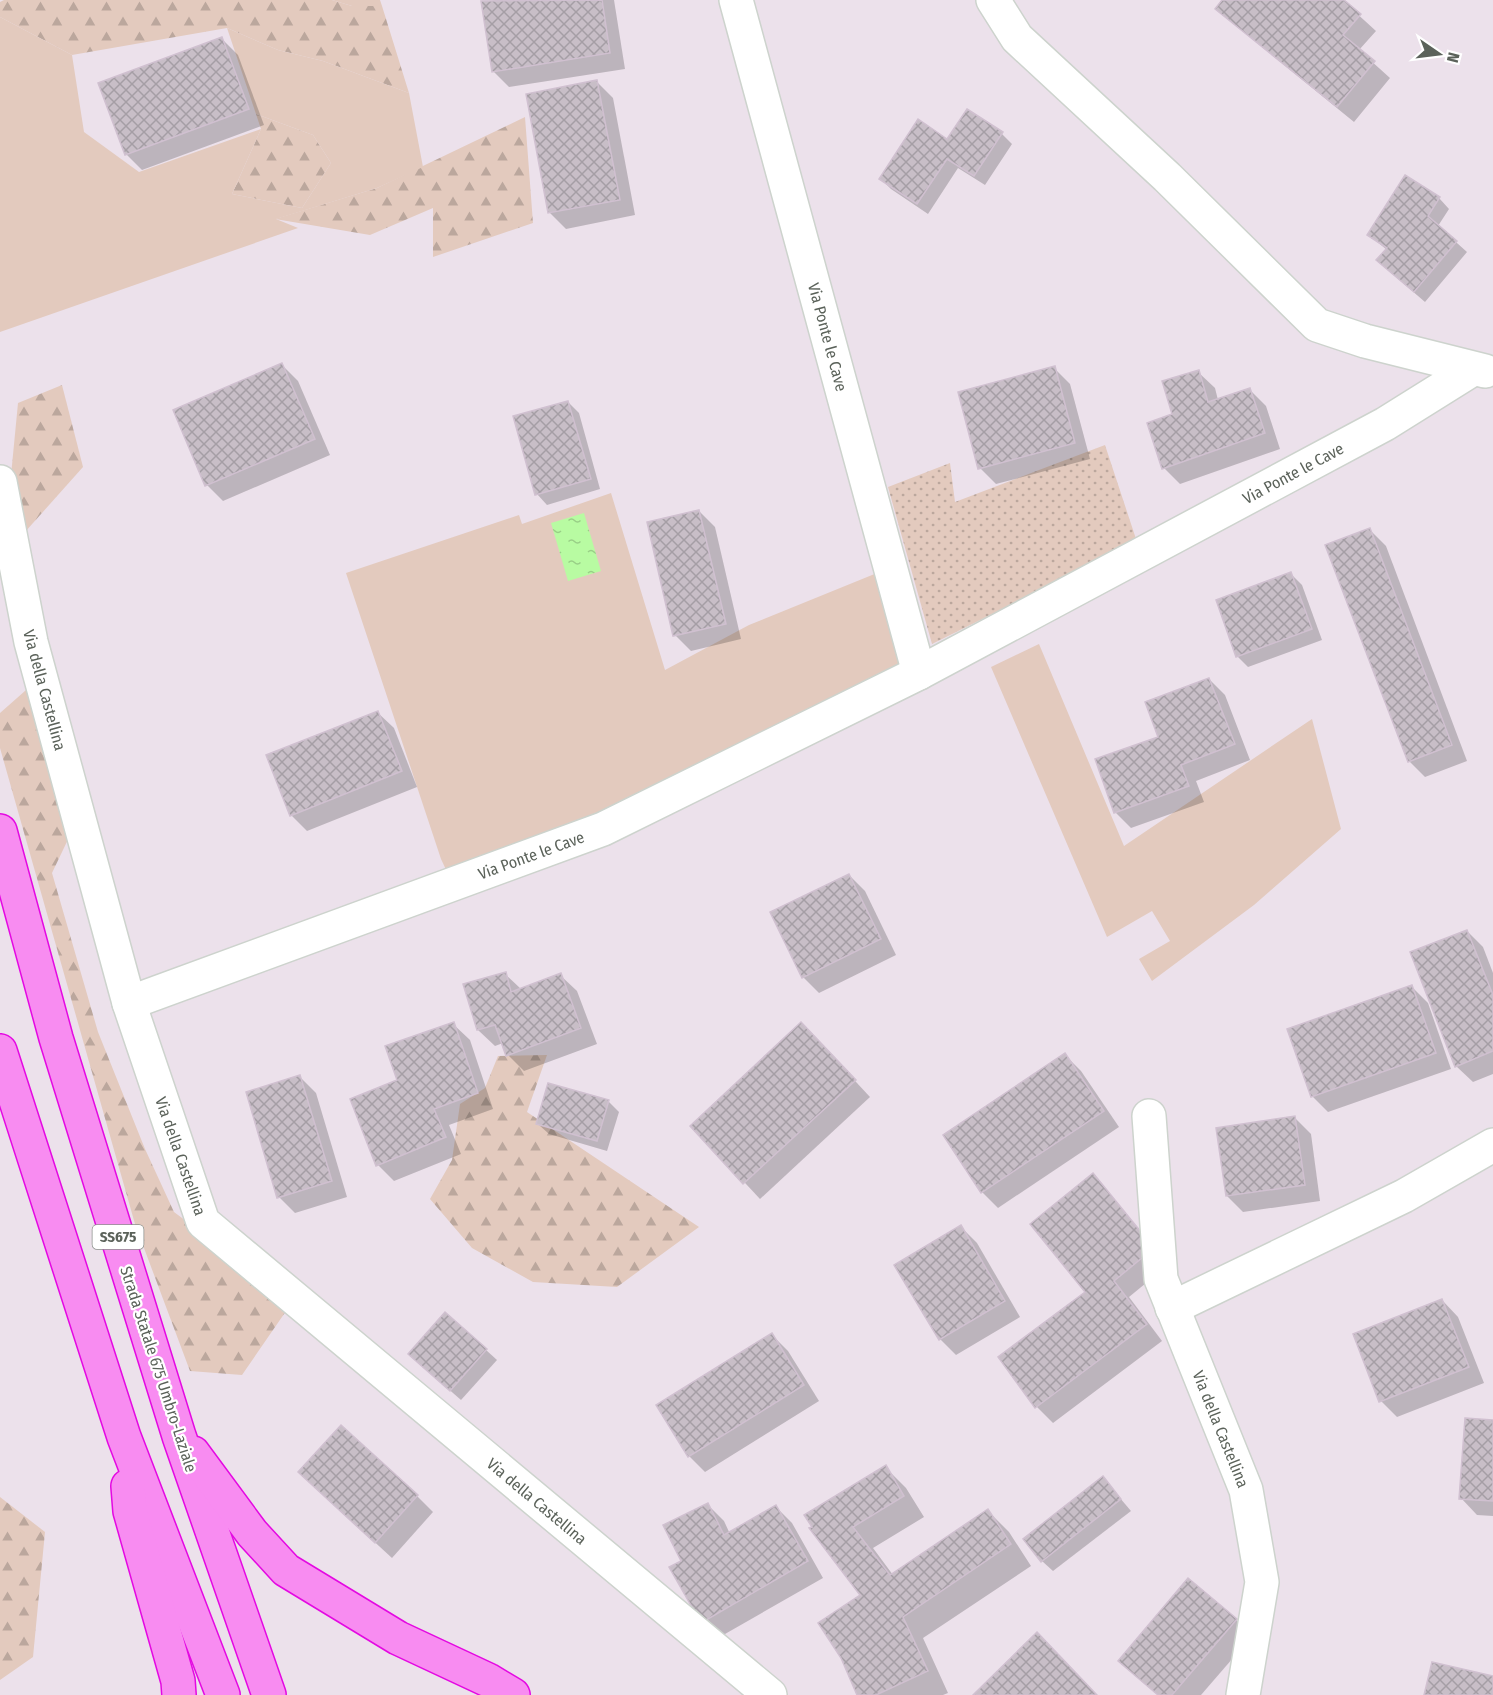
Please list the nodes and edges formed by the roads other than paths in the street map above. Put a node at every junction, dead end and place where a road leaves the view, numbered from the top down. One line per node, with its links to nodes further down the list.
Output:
1 (736, 0): 5 (street, Via Ponte le Cave)
2 (993, 0): 3 (street, Via Ponte le Cave)
3 (1483, 371): 5 (street, Via Ponte le Cave)
4 (0, 482): 7 (street, Via della Castellina)
5 (919, 674): 7 (street, Via Ponte le Cave)
6 (0, 831): 12 (highway, Strada Statale 675 Umbro-Laziale / SS675)
7 (129, 1003): 18 (street, Via della Castellina)
8 (0, 1050): 13 (highway)
9 (1149, 1116): 11 (street, Via della Castellina)
10 (1493, 1145): 11 (street)
11 (1172, 1308): 19 (street, Via della Castellina)
12 (179, 1436): 16 (highway, Strada Statale 675 Umbro-Laziale / SS675); 17 (highway)
13 (124, 1437): 14 (highway); 15 (highway)
14 (179, 1695)
15 (223, 1695)
16 (269, 1695)
17 (513, 1695)
18 (770, 1695)
19 (1243, 1695)

